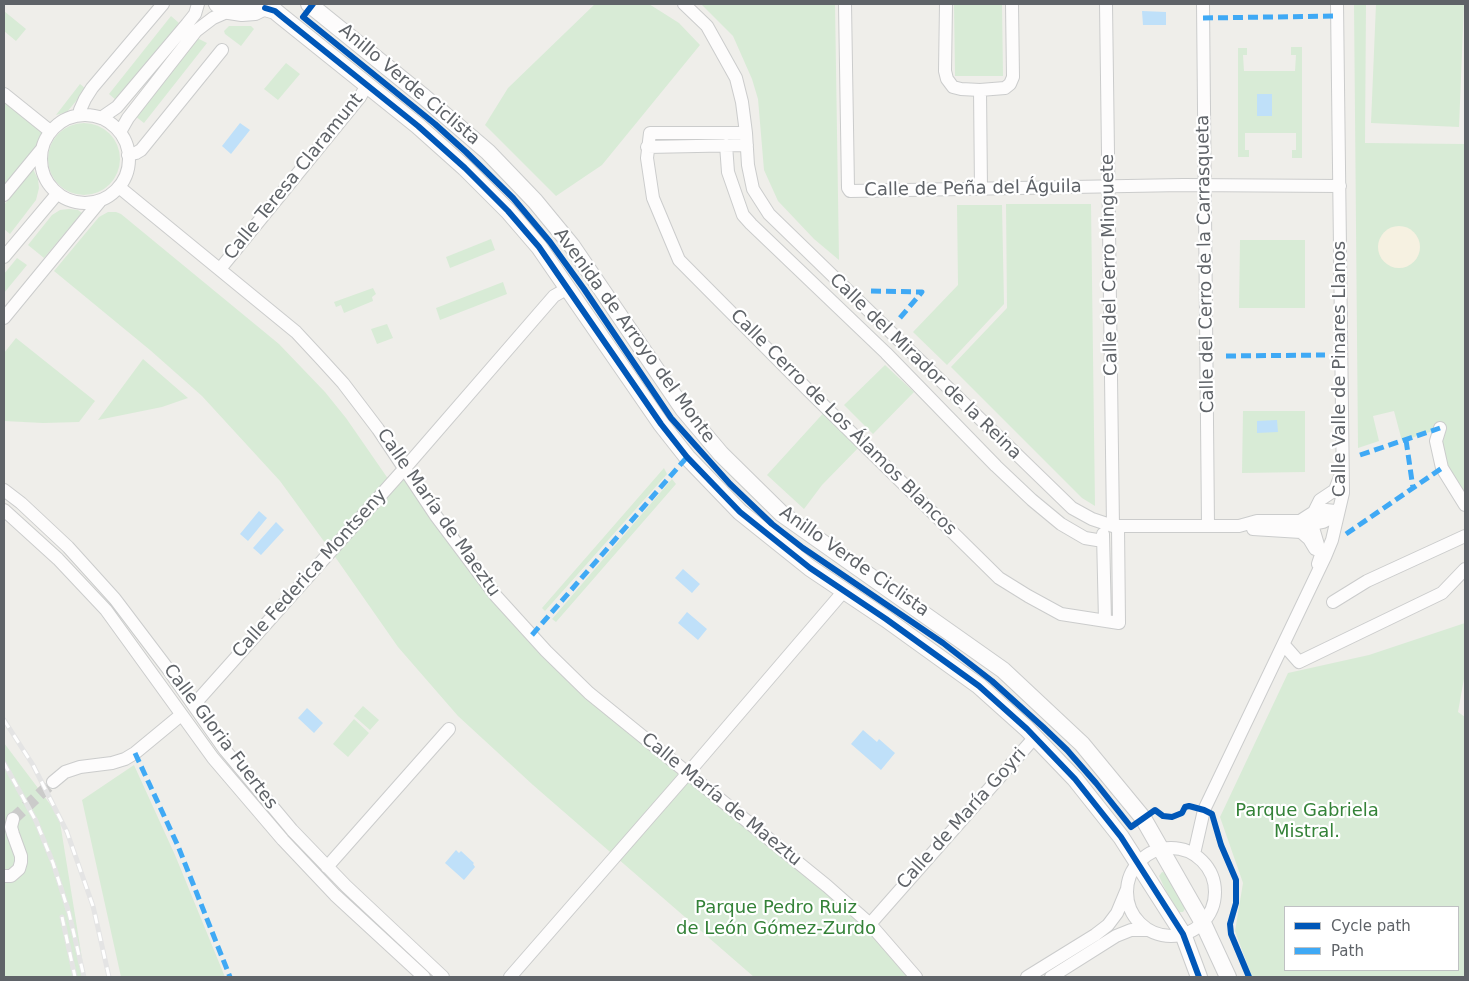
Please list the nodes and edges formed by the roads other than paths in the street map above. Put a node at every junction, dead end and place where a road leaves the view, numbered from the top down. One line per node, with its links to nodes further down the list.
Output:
1 (163, 4): 17 (street)
2 (198, 4): 18 (street)
3 (309, 4): 65 (street, Avenida de Arroyo del Monte)
4 (684, 4): 21 (street, Calle del Mirador de la Reina)
5 (845, 4): 30 (street, Calle de Peña del Águila)
6 (946, 4): 15 (street)
7 (1012, 4): 15 (street)
8 (1106, 4): 27 (street, Calle del Cerro Minguete)
9 (1203, 4): 26 (street, Calle del Cerro de la Carrasqueta)
10 (1337, 4): 28 (street, Calle Valle de Pinares Llanos)
11 (268, 6): 12 (street); 14 (street, Avenida de Arroyo del Monte)
12 (223, 7): 20 (street)
13 (222, 50): 25 (street)
14 (367, 85): 35 (street, Calle Teresa Claramunt); 36 (street, Avenida de Arroyo del Monte)
15 (980, 90): 30 (street)
16 (4, 94): 19 (street)
17 (80, 115): 18 (street); 19 (street)
18 (102, 118): 20 (street)
19 (50, 131): 24 (street)
20 (120, 132): 25 (street)
21 (747, 139): 22 (street); 23 (street); 46 (street, Calle del Mirador de la Reina)
22 (726, 145): 23 (street); 50 (street, Calle del Mirador de la Reina)
23 (648, 147): 55 (street, Calle Cerro de Los Álamos Blancos)
24 (41, 150): 31 (street); 32 (street)
25 (128, 155): 29 (street)
26 (1205, 185): 27 (street, Calle de Peña del Águila); 28 (street, Calle de Peña del Águila); 47 (street, Calle del Cerro de la Carrasqueta)
27 (1110, 186): 30 (street, Calle de Peña del Águila); 46 (street, Calle del Cerro Minguete)
28 (1340, 186): 40 (street, Calle Valle de Pinares Llanos)
29 (119, 187): 33 (street); 35 (street, Calle María de Maeztu)
30 (980, 189)
31 (57, 194): 33 (street); 34 (street)
32 (4, 195)
33 (101, 200): 37 (street)
34 (4, 257)
35 (220, 269): 39 (street, Calle María de Maeztu)
36 (568, 288): 39 (street, Calle Federica Montseny); 53 (street, Avenida de Arroyo del Monte)
37 (4, 318)
38 (1440, 428): 42 (street)
39 (405, 468): 58 (street, Calle Federica Montseny); 62 (street, Calle María de Maeztu)
40 (1343, 470): 43 (street, Calle Valle de Pinares Llanos); 45 (street)
41 (4, 490): 58 (street, Calle Gloria Fuertes)
42 (1465, 505)
43 (1338, 514): 45 (street); 52 (street, Calle Valle de Pinares Llanos)
44 (6, 517): 59 (street, Calle Gloria Fuertes)
45 (1313, 519): 48 (street, Calle del Mirador de la Reina); 52 (street)
46 (1112, 525): 47 (street, Calle del Mirador de la Reina); 50 (street, Calle del Cerro Minguete); 56 (street, Calle del Cerro Minguete)
47 (1208, 525): 48 (street, Calle del Mirador de la Reina)
48 (1239, 526): 52 (street)
49 (1465, 536): 54 (street)
50 (1103, 540): 55 (street, Calle del Cerro Minguete)
51 (1465, 569): 57 (street)
52 (1314, 581): 57 (street, Calle Valle de Pinares Llanos)
53 (843, 592): 61 (street, Avenida de Arroyo del Monte); 62 (street)
54 (1333, 602)
55 (1105, 621): 56 (street, Calle Cerro de Los Álamos Blancos)
56 (1119, 623)
57 (1284, 645): 66 (street, Calle Valle de Pinares Llanos)
58 (196, 708): 68 (street, Calle Gloria Fuertes)
59 (182, 715): 63 (street); 75 (street, Calle Gloria Fuertes)
60 (449, 729): 68 (street)
61 (1035, 737): 67 (street, Avenida de Arroyo del Monte); 72 (street, Calle de María Goyri)
62 (688, 773): 72 (street, Calle María de Maeztu); 77 (street)
63 (53, 782)
64 (13, 819): 69 (street)
65 (1160, 850): 66 (street); 67 (street); 71 (street, Avenida de Arroyo del Monte)
66 (1194, 854): 71 (street)
67 (1138, 864): 70 (street); 74 (street, Avenida de Arroyo del Monte)
68 (327, 867): 76 (street, Calle Gloria Fuertes)
69 (4, 876)
70 (1128, 887): 73 (street); 79 (street)
71 (1203, 923): 74 (street); 82 (street, Avenida de Arroyo del Monte)
72 (870, 924): 78 (street, Calle María de Maeztu)
73 (1149, 930): 74 (street); 80 (street)
74 (1183, 934): 81 (street, Avenida de Arroyo del Monte)
75 (424, 977)
76 (443, 977)
77 (510, 977)
78 (916, 977)
79 (1027, 977)
80 (1051, 977)
81 (1199, 977)
82 (1228, 977)

